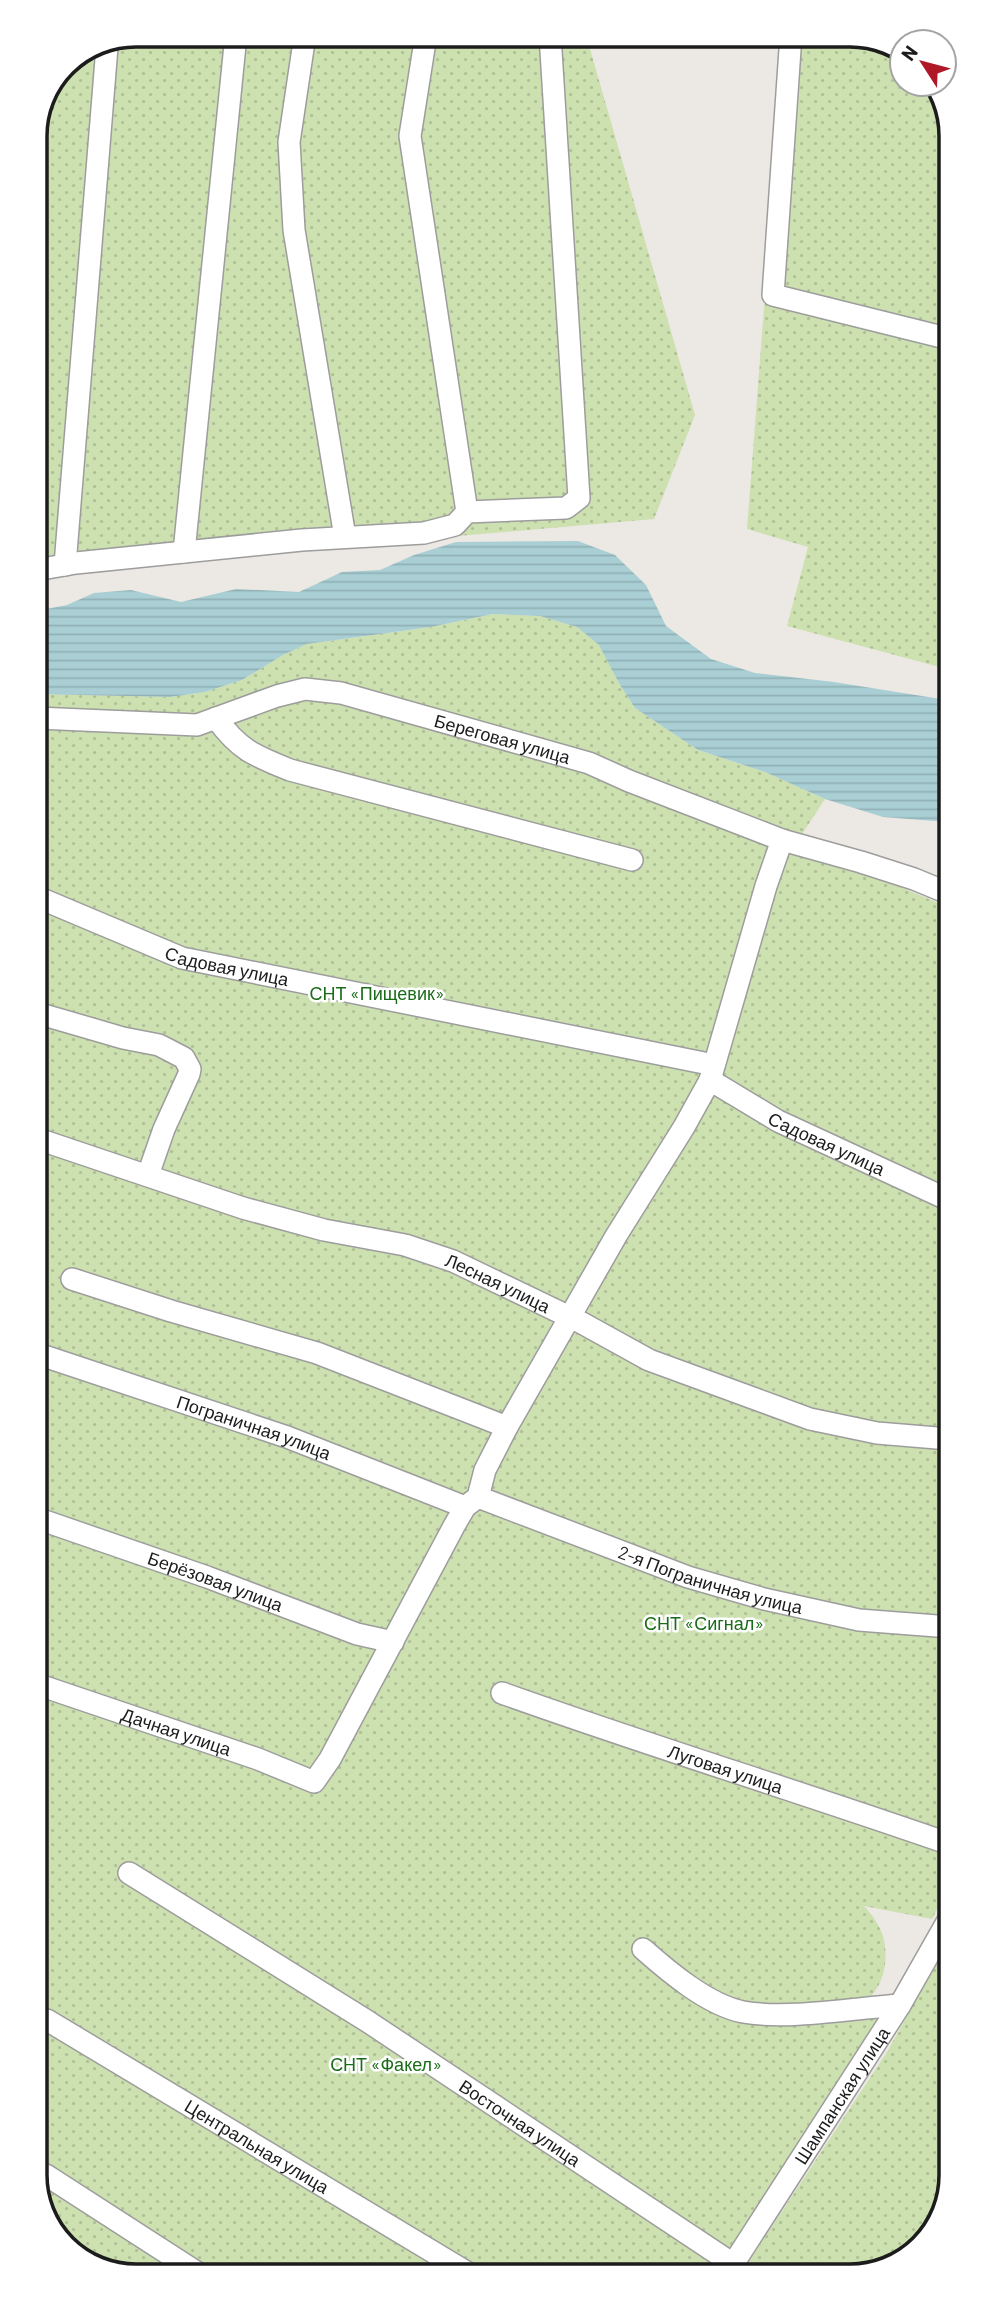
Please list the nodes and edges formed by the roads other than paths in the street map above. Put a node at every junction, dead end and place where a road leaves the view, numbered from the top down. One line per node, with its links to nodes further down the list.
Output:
1 (235, 47): 10 (street)
2 (303, 47): 9 (street)
3 (424, 47): 8 (street)
4 (551, 47): 8 (street)
5 (790, 47): 7 (street)
6 (107, 53): 11 (street)
7 (939, 336)
8 (467, 512): 9 (street)
9 (345, 537): 10 (street)
10 (184, 552): 11 (street)
11 (65, 565): 12 (street)
12 (47, 568)
13 (47, 718): 14 (street, Береговая улица)
14 (216, 718): 15 (street, Береговая улица); 16 (street)
15 (782, 840): 17 (street, Береговая улица); 20 (street)
16 (632, 860)
17 (939, 890)
18 (47, 901): 20 (street, Садовая улица)
19 (47, 1016): 22 (street)
20 (712, 1073): 23 (street, Садовая улица); 25 (street)
21 (47, 1142): 22 (street, Лесная улица)
22 (148, 1175): 25 (street, Лесная улица)
23 (939, 1196)
24 (72, 1279): 27 (street)
25 (570, 1318): 27 (street); 28 (street, Лесная улица)
26 (47, 1357): 29 (street, Пограничная улица)
27 (507, 1427): 29 (street)
28 (939, 1439)
29 (472, 1502): 31 (street, 2-я Пограничная улица); 32 (street)
30 (47, 1522): 32 (street, Берёзовая улица)
31 (939, 1626)
32 (393, 1642): 33 (street, Дачная улица)
33 (47, 1688)
34 (502, 1693): 35 (street, Луговая улица)
35 (939, 1840)
36 (129, 1873): 44 (street, Восточная улица)
37 (939, 1936): 39 (street, Шампанская улица)
38 (643, 1949): 39 (street)
39 (900, 2005): 45 (street, Шампанская улица)
40 (47, 2020): 43 (street, Центральная улица)
41 (47, 2176): 42 (street)
42 (184, 2264)
43 (453, 2264)
44 (724, 2264)
45 (733, 2264)

